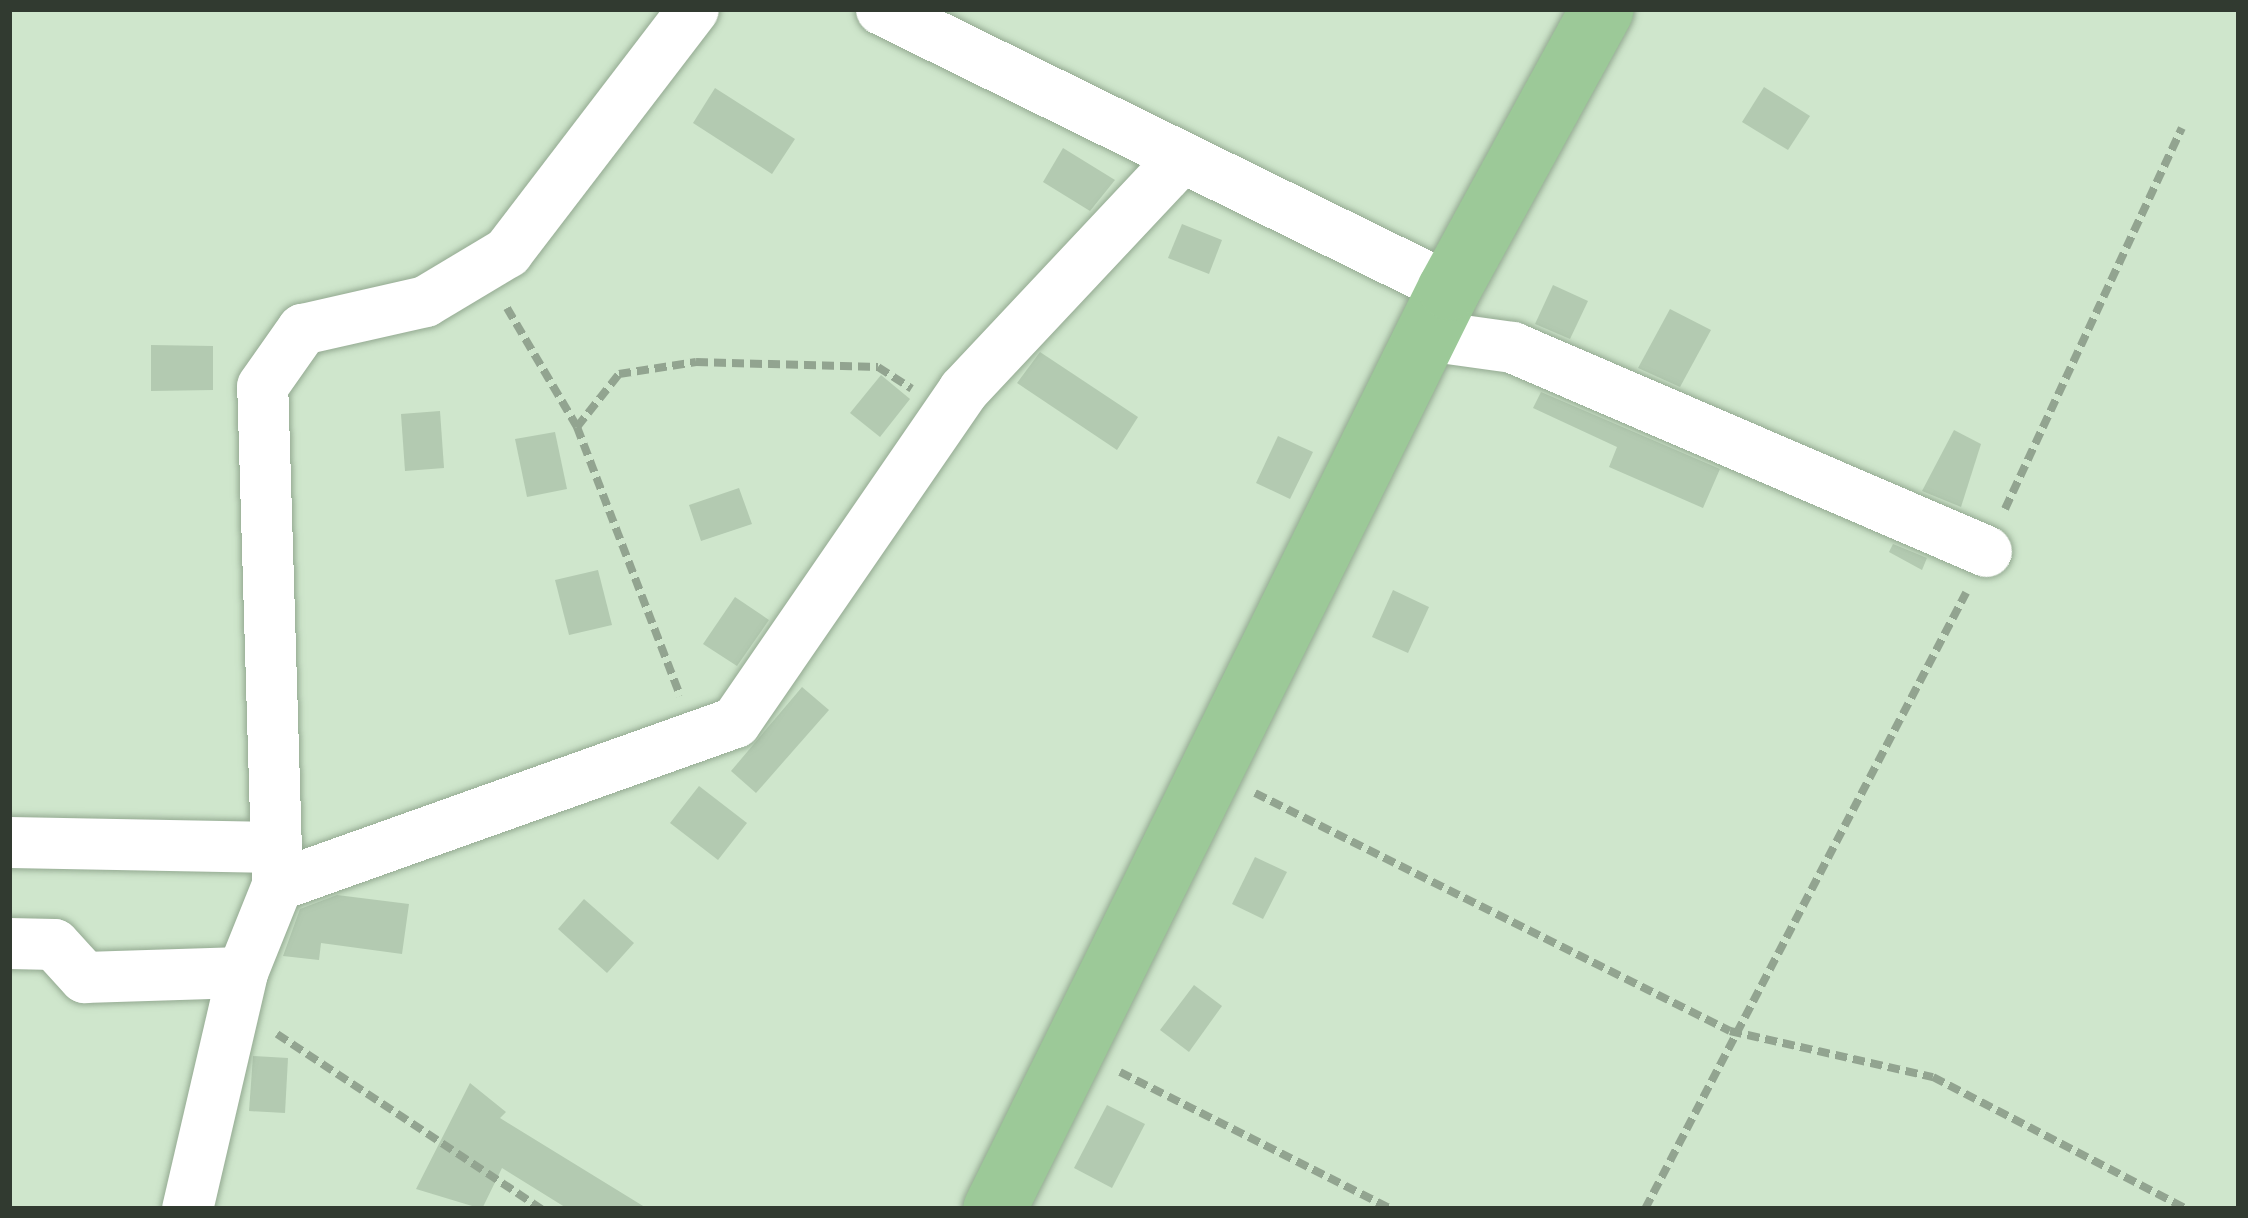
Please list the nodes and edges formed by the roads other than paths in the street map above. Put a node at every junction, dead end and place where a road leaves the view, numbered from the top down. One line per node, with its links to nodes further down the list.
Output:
1 (694, 9): 8 (street)
2 (880, 9): 4 (street)
3 (1602, 9): 5 (main road)
4 (1179, 160): 5 (street); 8 (street)
5 (1438, 311): 6 (street); 12 (main road)
6 (1986, 551)
7 (9, 842): 8 (street)
8 (276, 866): 10 (street)
9 (9, 943): 10 (street)
10 (238, 988): 11 (street)
11 (187, 1209)
12 (994, 1209)

